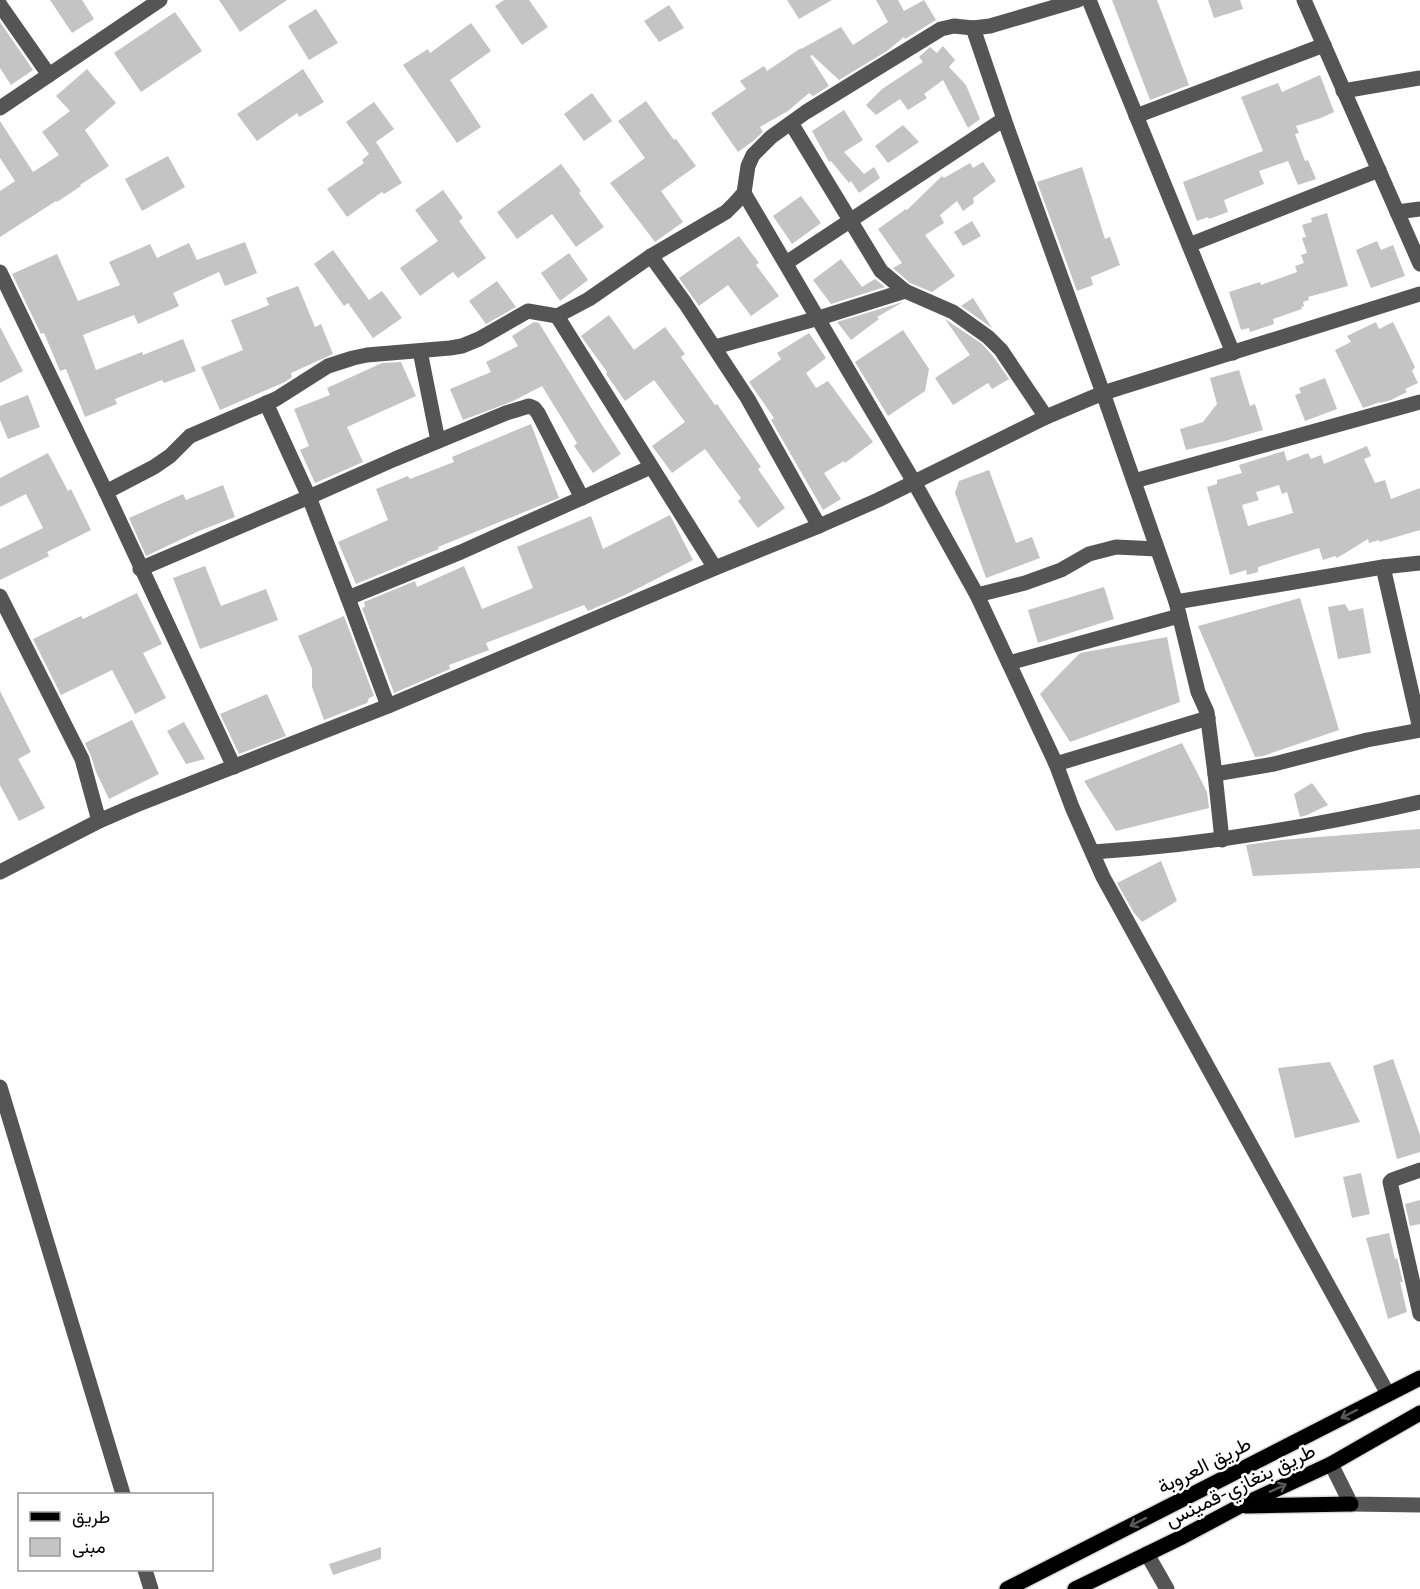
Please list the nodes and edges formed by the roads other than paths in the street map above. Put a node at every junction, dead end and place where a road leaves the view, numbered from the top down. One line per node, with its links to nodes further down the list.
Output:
1 (160, 0): 8 (street)
2 (1078, 0): 6 (street)
3 (1089, 0): 12 (street)
4 (1304, 0): 7 (street)
5 (0, 5): 8 (street)
6 (973, 28): 13 (street); 14 (street)
7 (1324, 45): 10 (street); 12 (street)
8 (49, 75): 11 (street)
9 (1420, 78): 10 (street)
10 (1343, 91): 15 (street)
11 (0, 108)
12 (1136, 116): 20 (street)
13 (1004, 119): 19 (street); 32 (street)
14 (791, 123): 16 (street); 19 (street)
15 (1379, 170): 18 (street); 20 (street)
16 (744, 193): 21 (street); 22 (street)
17 (1420, 209): 18 (street)
18 (1397, 212): 23 (street)
19 (851, 220): 22 (street); 25 (street)
20 (1189, 245): 31 (street)
21 (651, 256): 27 (street); 29 (street)
22 (786, 263): 28 (street)
23 (1420, 264)
24 (0, 272): 40 (street)
25 (905, 291): 28 (street); 35 (street)
26 (1420, 294): 31 (street)
27 (557, 316): 30 (street); 37 (street)
28 (819, 318): 29 (street); 39 (street)
29 (715, 347): 43 (street)
30 (420, 351): 34 (street); 36 (street)
31 (1233, 353): 32 (street)
32 (1103, 393): 35 (street); 38 (street)
33 (1420, 402): 38 (street)
34 (266, 403): 40 (street); 41 (street)
35 (1046, 417): 39 (street)
36 (438, 441): 41 (street); 42 (street)
37 (651, 467): 42 (street); 47 (street)
38 (1134, 481): 44 (street)
39 (914, 482): 43 (street); 49 (street)
40 (106, 492): 48 (street)
41 (309, 497): 48 (street); 51 (street)
42 (582, 498): 51 (street)
43 (819, 526): 47 (street)
44 (1157, 549): 49 (street); 52 (street)
45 (1420, 563): 46 (street)
46 (1383, 567): 52 (street); 56 (street)
47 (715, 568): 54 (street)
48 (140, 569): 58 (street)
49 (977, 595): 53 (street)
50 (0, 596): 61 (street)
51 (348, 598): 54 (street)
52 (1177, 609): 53 (street); 55 (street)
53 (1009, 663): 57 (street)
54 (388, 706): 58 (street)
55 (1208, 718): 57 (street); 59 (street)
56 (1420, 729): 59 (street)
57 (1056, 764): 63 (street)
58 (234, 767): 61 (street)
59 (1215, 774): 62 (street)
60 (1420, 802): 62 (street)
61 (99, 821): 64 (street)
62 (1222, 840): 63 (street)
63 (1093, 852): 69 (street)
64 (0, 872)
65 (0, 1087): 72 (street)
66 (1420, 1170): 67 (street)
67 (1420, 1314)
68 (1420, 1378): 69 (main road, طريق العروبة)
69 (1388, 1394): 79 (main road, طريق العروبة, one-way to 79)
70 (1420, 1413): 71 (main road, طريق بنغازي-قمينس)
71 (1331, 1464): 73 (street); 75 (main road, طريق بنغازي-قمينس, one-way to 71)
72 (123, 1493)
73 (1351, 1504): 74 (street); 75 (main road)
74 (1420, 1505)
75 (1240, 1506): 76 (main road, طريق بنغازي-قمينس)
76 (1147, 1554): 80 (main road, طريق بنغازي-قمينس); 81 (street)
77 (146, 1571): 78 (street)
78 (151, 1589)
79 (1006, 1589)
80 (1075, 1589)
81 (1167, 1589)

